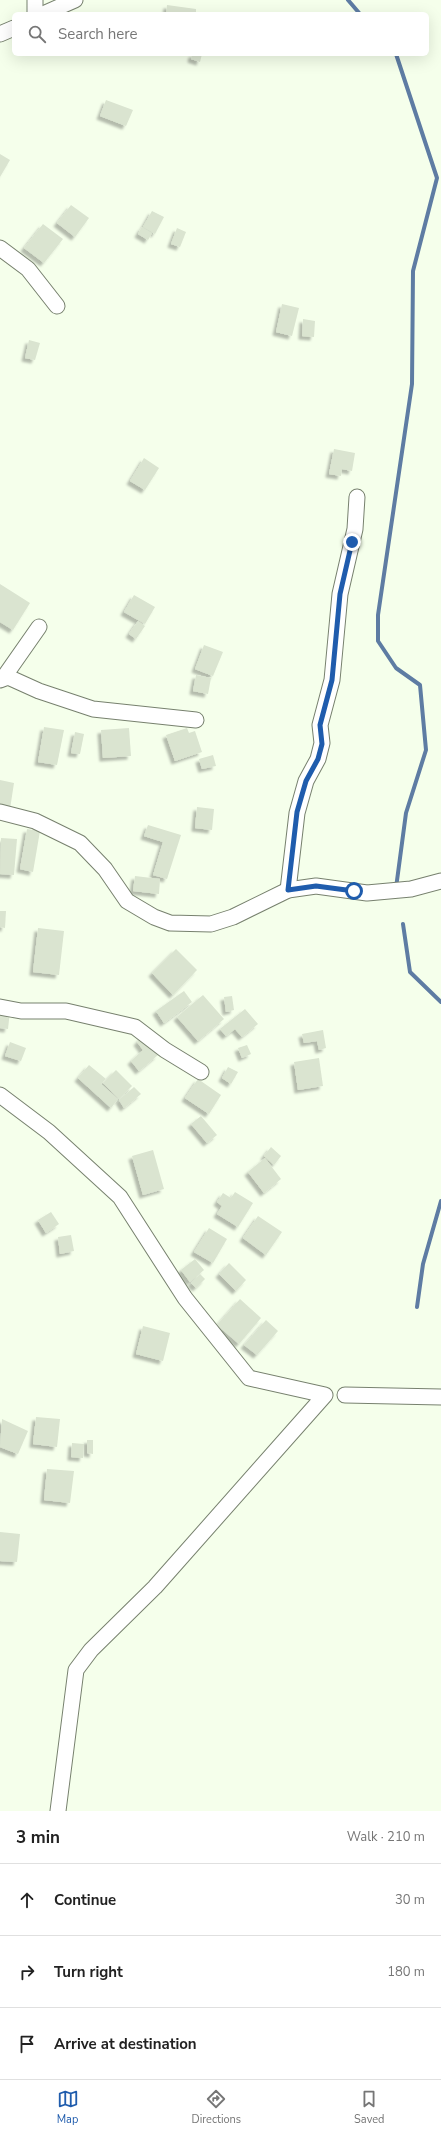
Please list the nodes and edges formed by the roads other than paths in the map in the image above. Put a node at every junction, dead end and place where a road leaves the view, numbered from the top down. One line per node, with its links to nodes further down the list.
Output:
1 (35, 0): 3 (street)
2 (74, 0): 4 (street)
3 (35, 12)
4 (47, 12)
5 (12, 29): 6 (street)
6 (0, 34)
7 (0, 248): 8 (street)
8 (57, 306)
9 (357, 496): 15 (street)
10 (39, 627): 11 (street)
11 (2, 678): 12 (street)
12 (196, 720)
13 (0, 812): 15 (street)
14 (441, 881): 15 (street)
15 (288, 890)
16 (0, 1007): 17 (street)
17 (201, 1072)
18 (0, 1094): 21 (street)
19 (345, 1395): 20 (street)
20 (441, 1397)
21 (58, 1811)

